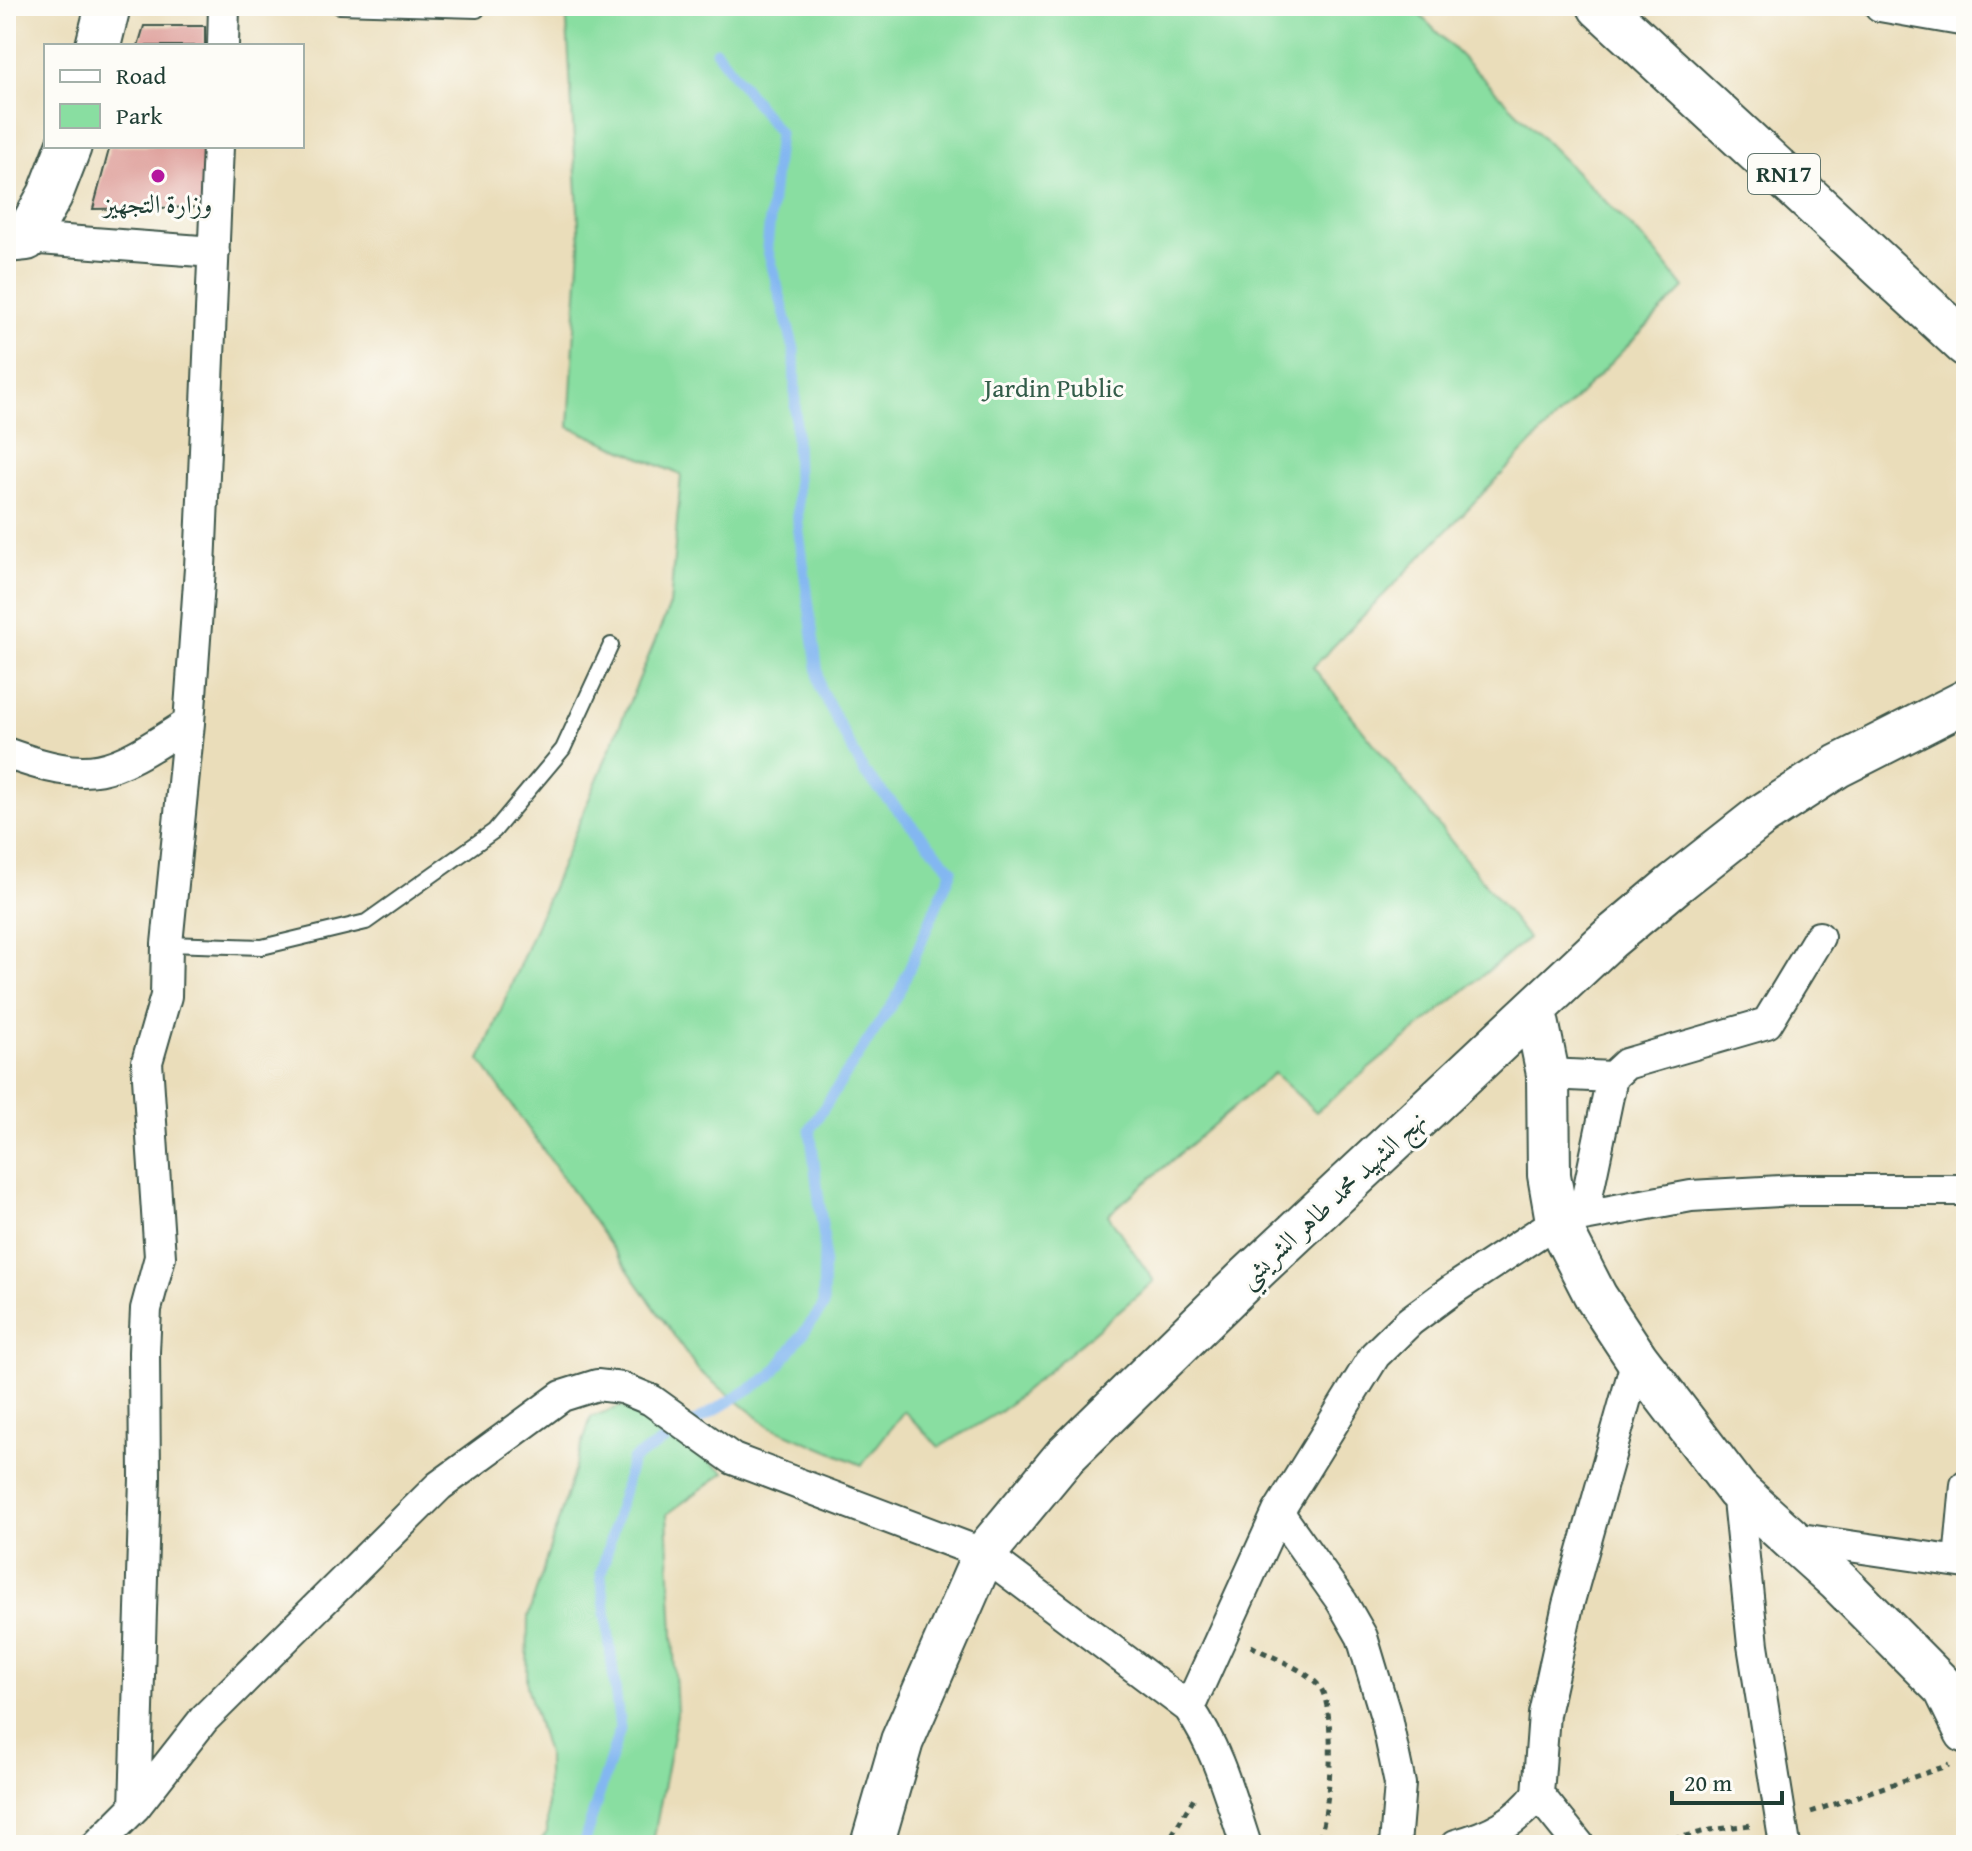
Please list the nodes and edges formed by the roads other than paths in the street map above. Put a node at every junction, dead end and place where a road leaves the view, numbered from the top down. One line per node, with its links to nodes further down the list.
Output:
1 (108, 6): 9 (main road)
2 (224, 6): 10 (street)
3 (339, 6): 6 (lane)
4 (1880, 6): 7 (street)
5 (1619, 8): 15 (main road, RN17); 16 (main road, RN17)
6 (477, 10)
7 (1926, 10): 8 (street)
8 (1966, 21)
9 (98, 44)
10 (223, 44)
11 (68, 148): 13 (main road)
12 (218, 148): 14 (street)
13 (16, 239): 14 (street)
14 (214, 252): 19 (street)
15 (1966, 302)
16 (1966, 344)
17 (611, 645): 22 (lane)
18 (1966, 701): 23 (street, نهج الشهيد محمد طاهر الشريشي)
19 (189, 723): 20 (street); 22 (street)
20 (6, 753)
21 (1819, 937): 25 (street)
22 (167, 944): 38 (street)
23 (1535, 1011): 24 (street); 33 (street, نهج الشهيد محمد طاهر الشريشي)
24 (1548, 1074): 25 (street); 27 (street)
25 (1612, 1077): 27 (street)
26 (1966, 1190): 27 (street)
27 (1570, 1218): 28 (street); 31 (street)
28 (1637, 1359): 30 (street); 37 (street)
29 (1966, 1485): 34 (street)
30 (1737, 1490): 32 (street); 45 (street)
31 (1278, 1512): 35 (street); 42 (street)
32 (1785, 1537): 34 (street); 36 (street)
33 (984, 1554): 35 (street); 38 (street); 40 (street, نهج الشهيد محمد طاهر الشريشي)
34 (1962, 1562)
35 (1189, 1708): 41 (street)
36 (1966, 1732)
37 (1538, 1794): 43 (street); 44 (street)
38 (135, 1807): 39 (street)
39 (97, 1845)
40 (872, 1845)
41 (1246, 1845)
42 (1395, 1845)
43 (1456, 1845)
44 (1579, 1845)
45 (1785, 1845)

